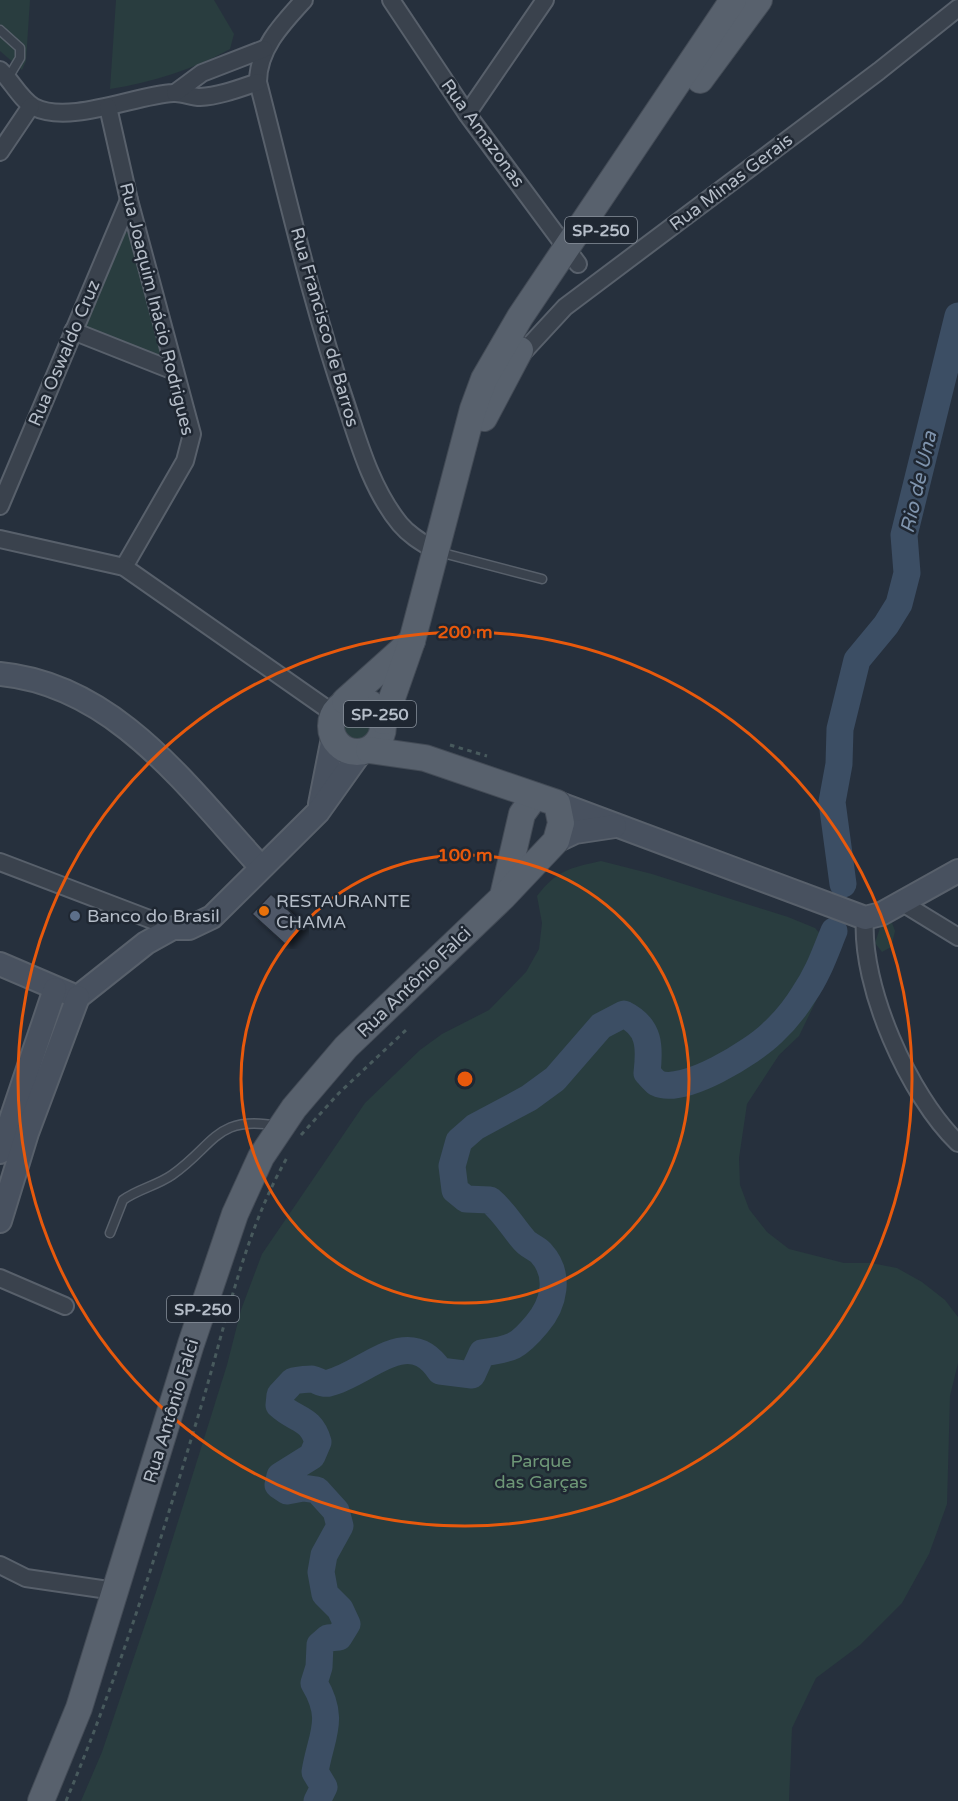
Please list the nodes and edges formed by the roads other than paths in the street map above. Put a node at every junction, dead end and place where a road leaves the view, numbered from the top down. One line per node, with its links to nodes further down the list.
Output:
1 (304, 0): 7 (street, Rua Francisco de Barros)
2 (391, 0): 13 (street, Rua Amazonas)
3 (545, 0): 13 (street)
4 (752, 0): 16 (main road, SP-250)
5 (958, 8): 17 (street, Rua Minas Gerais)
6 (0, 30): 8 (lane)
7 (264, 49): 9 (street, Rua Francisco de Barros); 10 (street)
8 (4, 74): 11 (street)
9 (258, 82): 10 (street); 23 (street, Rua Francisco de Barros)
10 (175, 93): 12 (street)
11 (31, 106): 12 (street); 14 (street)
12 (108, 107): 15 (street, Rua Joaquim Inácio Rodrigues)
13 (467, 114): 16 (street, Rua Amazonas)
14 (0, 152)
15 (129, 200): 18 (street, Rua Oswaldo Cruz); 19 (street, Rua Joaquim Inácio Rodrigues)
16 (573, 257): 17 (main road, SP-250)
17 (543, 313): 20 (main road, SP-250); 20 (main road, SP-250)
18 (73, 331): 19 (street); 21 (street, Rua Oswaldo Cruz)
19 (174, 371): 24 (street, Rua Joaquim Inácio Rodrigues)
20 (459, 470): 23 (main road, SP-250)
21 (0, 506)
22 (0, 539): 24 (street)
23 (436, 551): 25 (lane); 26 (main road, SP-250)
24 (124, 567): 28 (street)
25 (542, 579)
26 (412, 641): 28 (main road, SP-250); 29 (main road, SP-250)
27 (0, 674): 40 (main road)
28 (339, 707): 29 (main road, SP-250); 30 (main road, SP-250)
29 (384, 725): 31 (main road, SP-250); 32 (main road, SP-250)
30 (333, 738): 31 (main road, SP-250); 35 (main road)
31 (365, 751): 32 (main road, SP-250); 35 (main road)
32 (425, 758): 33 (main road, SP-250)
33 (494, 782): 34 (main road, SP-250); 37 (main road)
34 (546, 799): 36 (main road, SP-250); 37 (main road); 38 (main road)
35 (318, 812): 40 (main road)
36 (620, 825): 38 (main road); 44 (main road)
37 (518, 830): 38 (main road); 42 (main road)
38 (556, 841): 42 (main road, Rua Antônio Falci / SP-250)
39 (0, 862): 45 (street)
40 (261, 867): 45 (main road)
41 (958, 870): 43 (main road)
42 (503, 897): 51 (main road, Rua Antônio Falci / SP-250)
43 (901, 902): 44 (main road); 46 (street)
44 (865, 918): 52 (street)
45 (173, 928): 49 (main road)
46 (958, 937)
47 (0, 964): 48 (main road)
48 (56, 989): 49 (main road); 50 (main road)
49 (78, 997): 50 (main road)
50 (17, 1131): 53 (main road); 54 (main road)
51 (290, 1139): 55 (lane); 59 (main road, Rua Antônio Falci / SP-250)
52 (958, 1143)
53 (0, 1152)
54 (0, 1221)
55 (110, 1233)
56 (0, 1278): 57 (street)
57 (65, 1306)
58 (0, 1565): 59 (street)
59 (115, 1590): 60 (main road, Rua Antônio Falci / SP-250)
60 (41, 1801)

